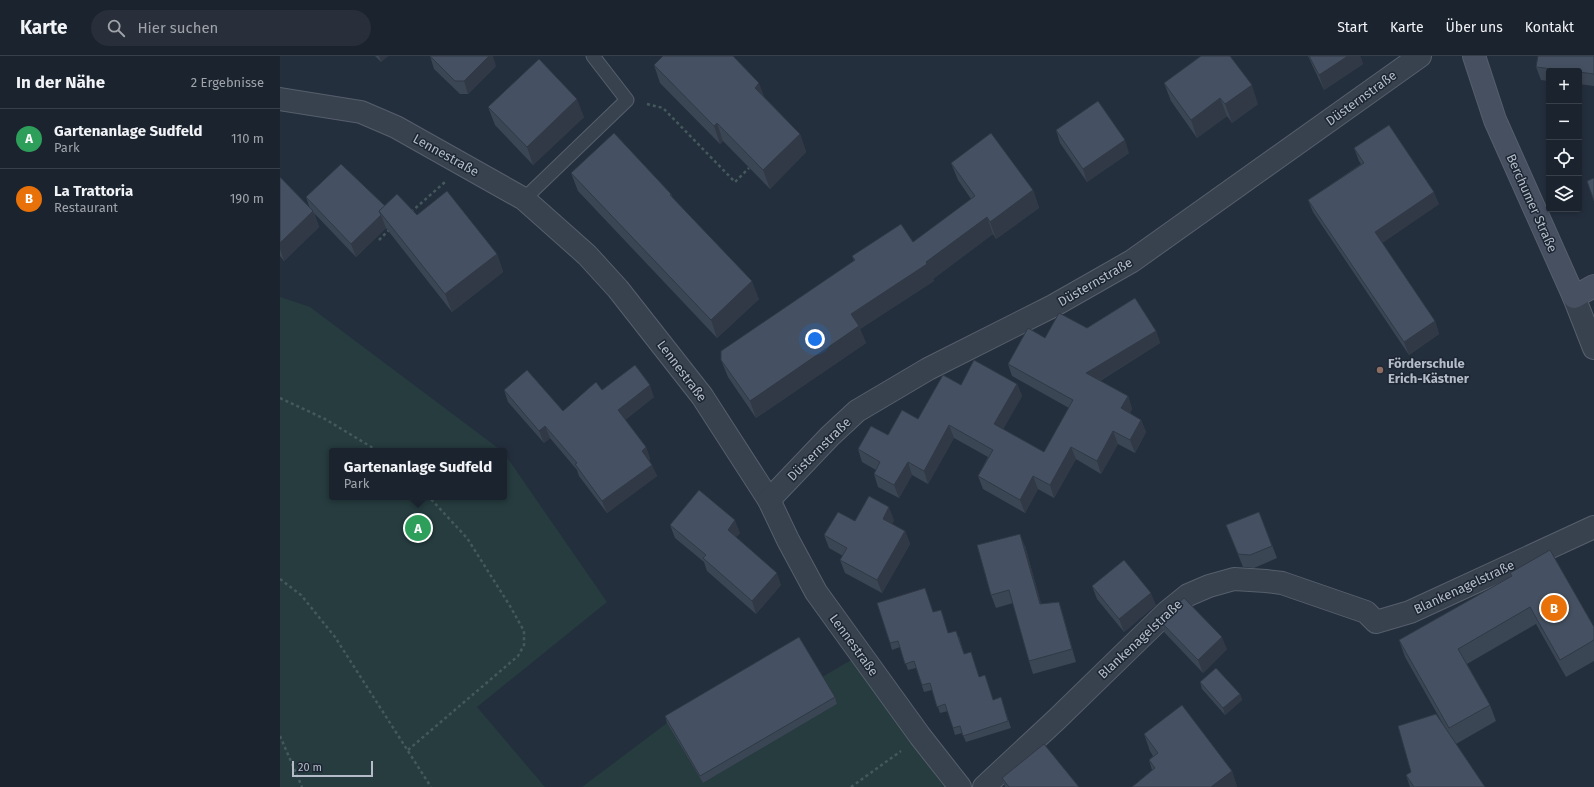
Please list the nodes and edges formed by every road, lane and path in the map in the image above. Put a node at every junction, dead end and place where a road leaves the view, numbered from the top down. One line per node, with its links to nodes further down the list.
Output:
1 (593, 56): 5 (lane)
2 (1420, 56): 18 (street, Düsternstraße)
3 (1474, 56): 13 (main road, Berchumer Straße)
4 (280, 99): 6 (street, Lennestraße)
5 (627, 100): 7 (path); 8 (lane)
6 (465, 165): 8 (street, Lennestraße); 9 (path)
7 (749, 168)
8 (524, 199): 18 (street, Lennestraße)
9 (407, 214)
10 (396, 224): 11 (path)
11 (379, 240)
12 (1594, 286): 13 (main road)
13 (1574, 297): 14 (street, Berchumer Straße)
14 (1594, 348)
15 (280, 398): 16 (path)
16 (374, 448)
17 (432, 500): 23 (path)
18 (769, 500): 22 (street, Lennestraße)
19 (1594, 527): 28 (street, Blankenagelstraße)
20 (280, 579): 23 (path)
21 (280, 736): 24 (path)
22 (920, 736): 26 (path); 27 (street, Lennestraße)
23 (408, 750): 25 (path)
24 (302, 787)
25 (431, 787)
26 (851, 787)
27 (960, 787)
28 (984, 787)

